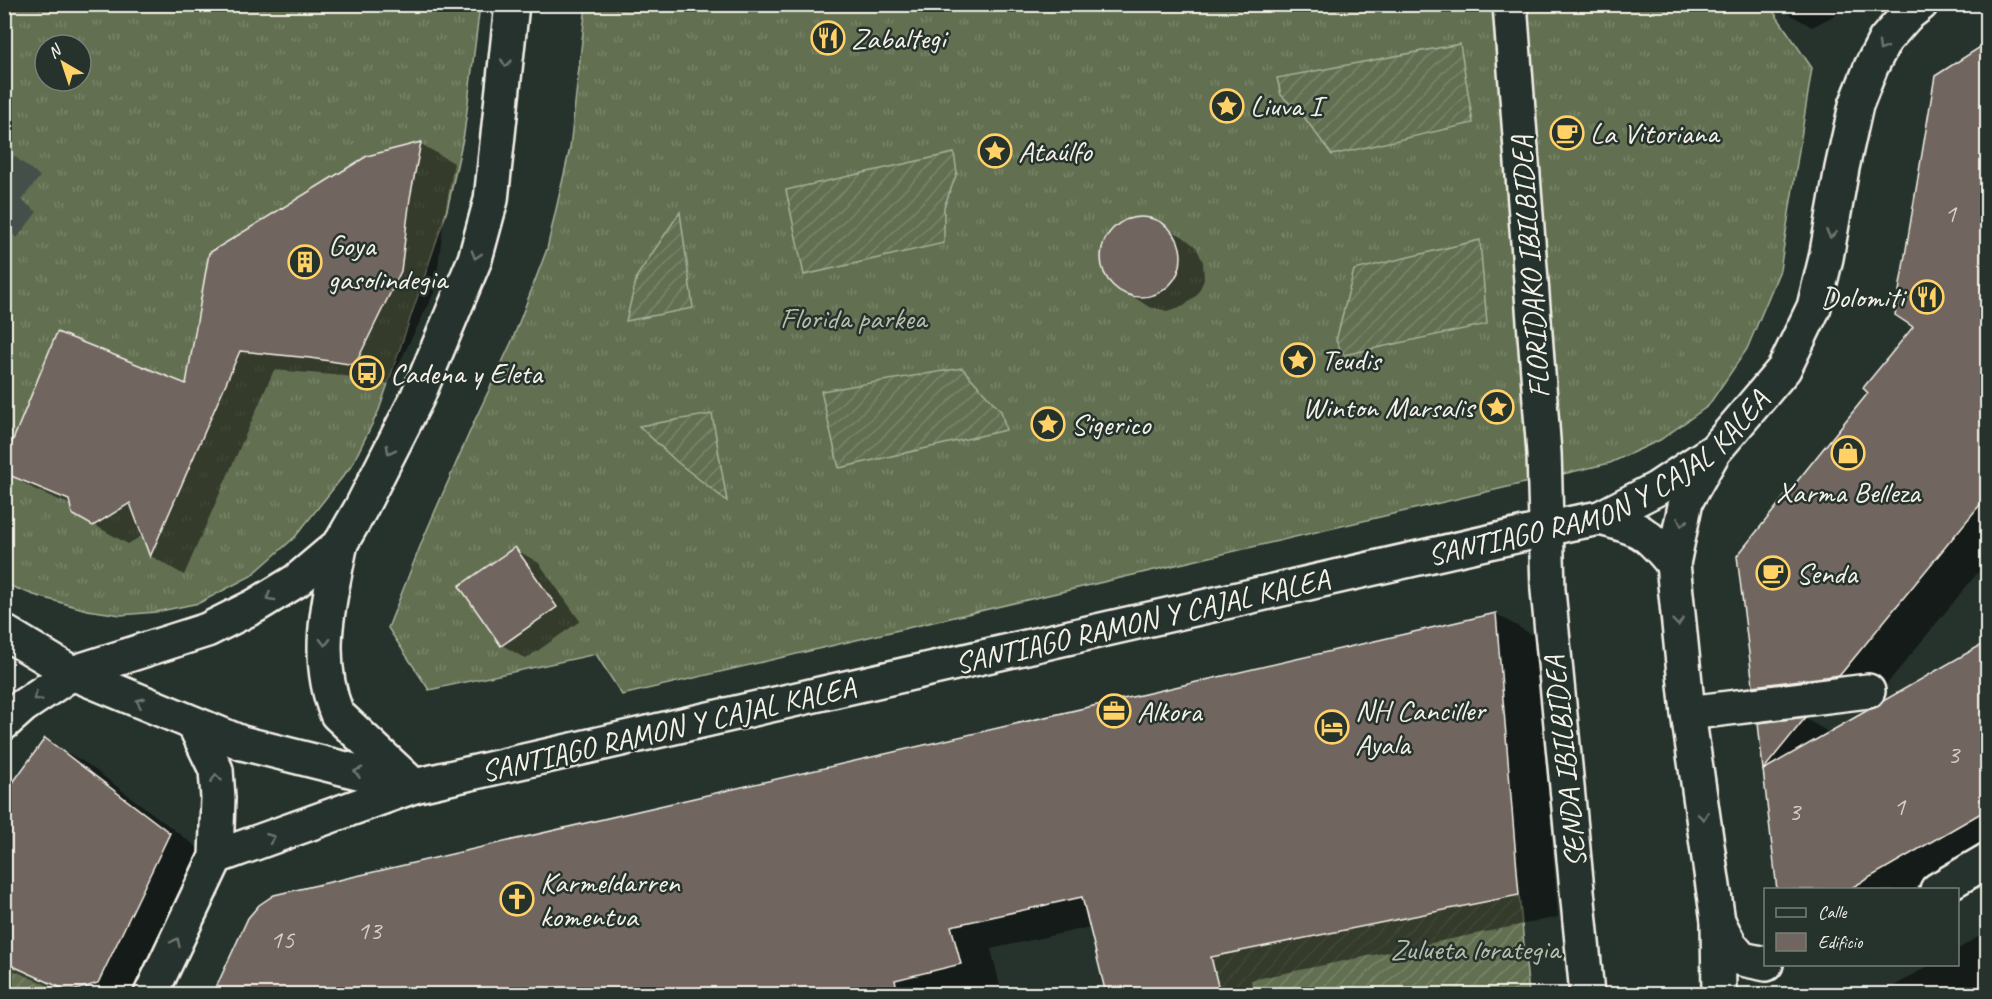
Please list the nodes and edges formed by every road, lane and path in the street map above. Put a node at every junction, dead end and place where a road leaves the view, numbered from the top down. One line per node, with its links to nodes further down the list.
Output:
1 (512, 4): 7 (main road, one-way to 7)
2 (1510, 4): 6 (main road, FLORIDAKO IBILBIDEA)
3 (1921, 4): 4 (main road, SANTIAGO RAMON Y CAJAL KALEA, one-way to 4)
4 (1715, 450): 5 (main road, SANTIAGO RAMON Y CAJAL KALEA); 8 (main road, one-way to 8)
5 (1600, 518): 6 (main road, SANTIAGO RAMON Y CAJAL KALEA); 8 (main road)
6 (1547, 529): 15 (main road, SANTIAGO RAMON Y CAJAL KALEA); 22 (main road, SENDA IBILBIDEA)
7 (341, 543): 10 (main road, one-way to 10); 15 (main road, one-way to 15)
8 (1672, 564): 12 (main road, one-way to 12)
9 (4, 632): 10 (main road, SANTIAGO RAMON Y CAJAL KALEA)
10 (72, 673): 13 (main road, one-way to 13); 14 (main road, SANTIAGO RAMON Y CAJAL KALEA, one-way to 10)
11 (1868, 691): 12 (main road)
12 (1688, 713): 19 (main road, one-way to 19)
13 (4, 723)
14 (194, 724): 15 (main road, SANTIAGO RAMON Y CAJAL KALEA, one-way to 14); 16 (main road, one-way to 14)
15 (414, 786): 16 (main road, one-way to 15)
16 (216, 857): 21 (main road, one-way to 16)
17 (1988, 860): 18 (main road)
18 (1939, 888)
19 (1718, 921): 20 (main road); 23 (main road)
20 (1764, 964)
21 (151, 994)
22 (1587, 994)
23 (1719, 994)

